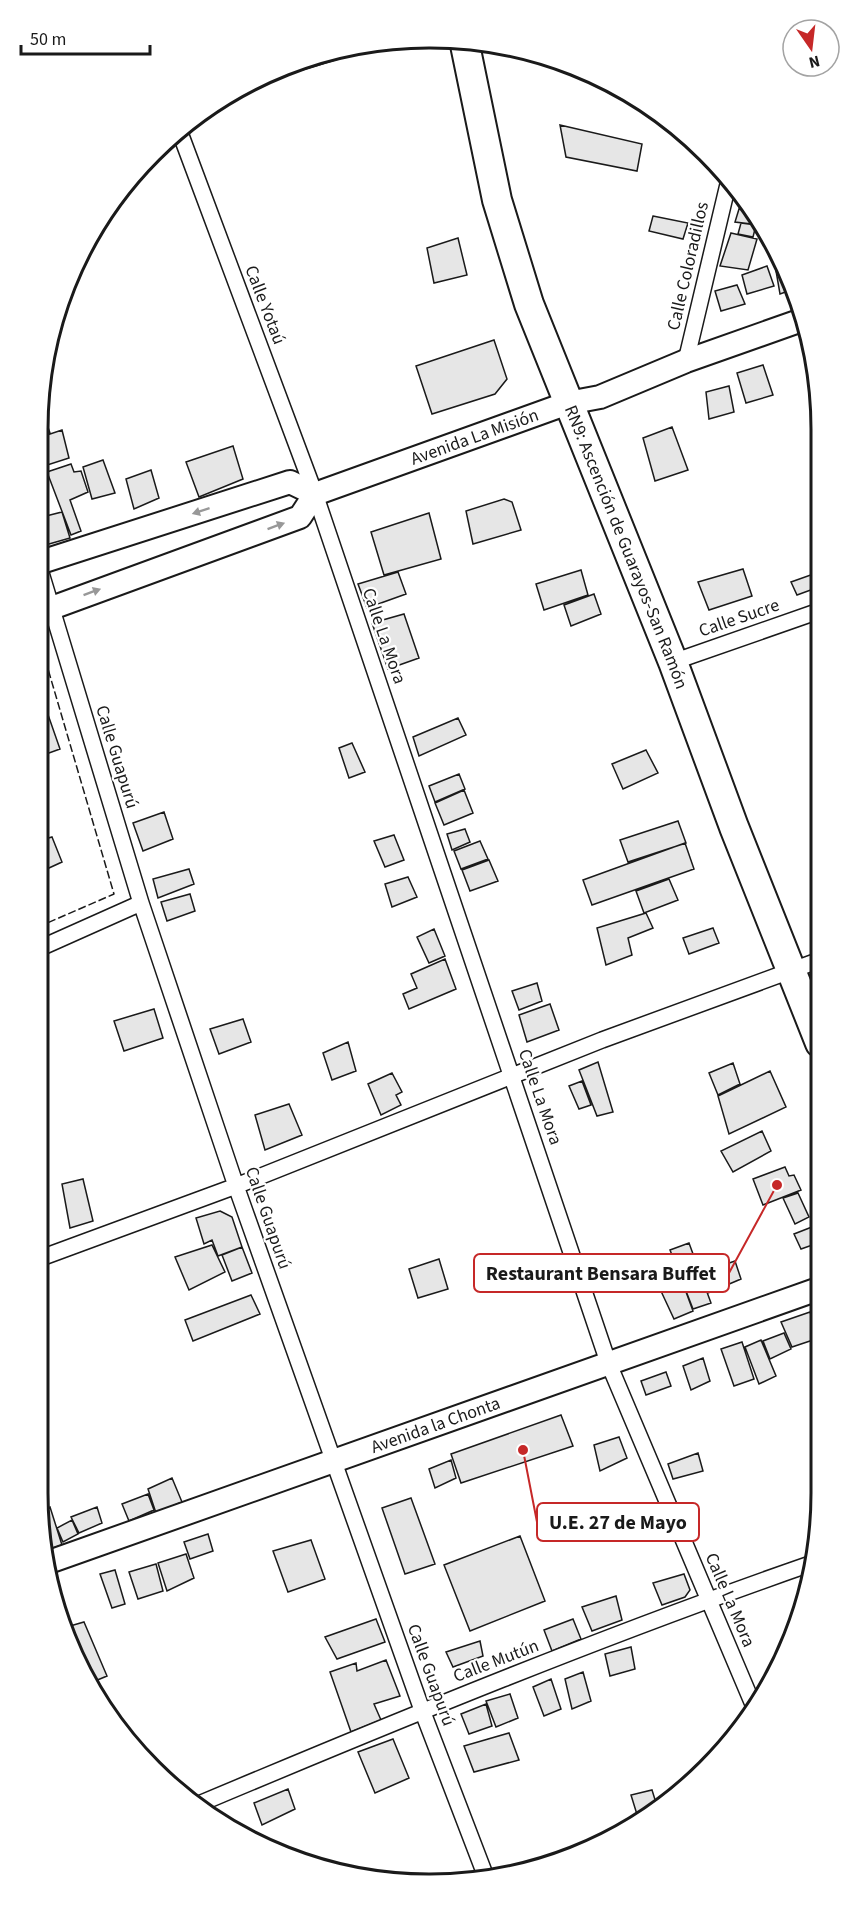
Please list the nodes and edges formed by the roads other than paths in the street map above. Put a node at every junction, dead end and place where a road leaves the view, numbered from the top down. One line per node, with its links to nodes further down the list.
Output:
1 (466, 50): 6 (highway, RN9: Ascención de Guarayos-San Ramón)
2 (182, 139): 7 (street, Calle Yotaú)
3 (727, 190): 5 (street, Calle Coloradillos)
4 (795, 322): 5 (main road, Avenida La Misión)
5 (686, 361): 6 (main road, Avenida La Misión)
6 (568, 403): 7 (main road, Avenida La Misión); 12 (highway, RN9: Ascención de Guarayos-San Ramón)
7 (315, 494): 8 (main road, one-way to 8); 9 (main road, one-way to 7); 18 (street, Calle La Mora)
8 (48, 560)
9 (48, 609)
10 (811, 614): 12 (street, Calle Sucre)
11 (48, 619): 13 (street, Calle Guapurú)
12 (673, 662): 16 (highway, RN9: Ascención de Guarayos-San Ramón)
13 (141, 903): 14 (street); 19 (street, Calle Guapurú)
14 (48, 945)
15 (811, 964): 16 (street)
16 (791, 972): 17 (highway, RN9: Ascención de Guarayos-San Ramón); 18 (street)
17 (811, 1021)
18 (512, 1076): 19 (street); 22 (street, Calle La Mora)
19 (236, 1186): 20 (street); 23 (street, Calle Guapurú)
20 (48, 1255)
21 (811, 1291): 22 (main road, Avenida la Chonta)
22 (608, 1362): 23 (main road, Avenida la Chonta); 26 (street, Calle La Mora)
23 (334, 1459): 24 (main road, Avenida la Chonta); 28 (street, Calle Guapurú)
24 (54, 1560)
25 (804, 1566): 26 (street, Calle Mutún)
26 (708, 1599): 27 (street, Calle La Mora); 28 (street, Calle Mutún)
27 (750, 1698)
28 (422, 1710): 29 (street, Calle Mutún); 30 (street, Calle Guapurú)
29 (206, 1801)
30 (483, 1870)

